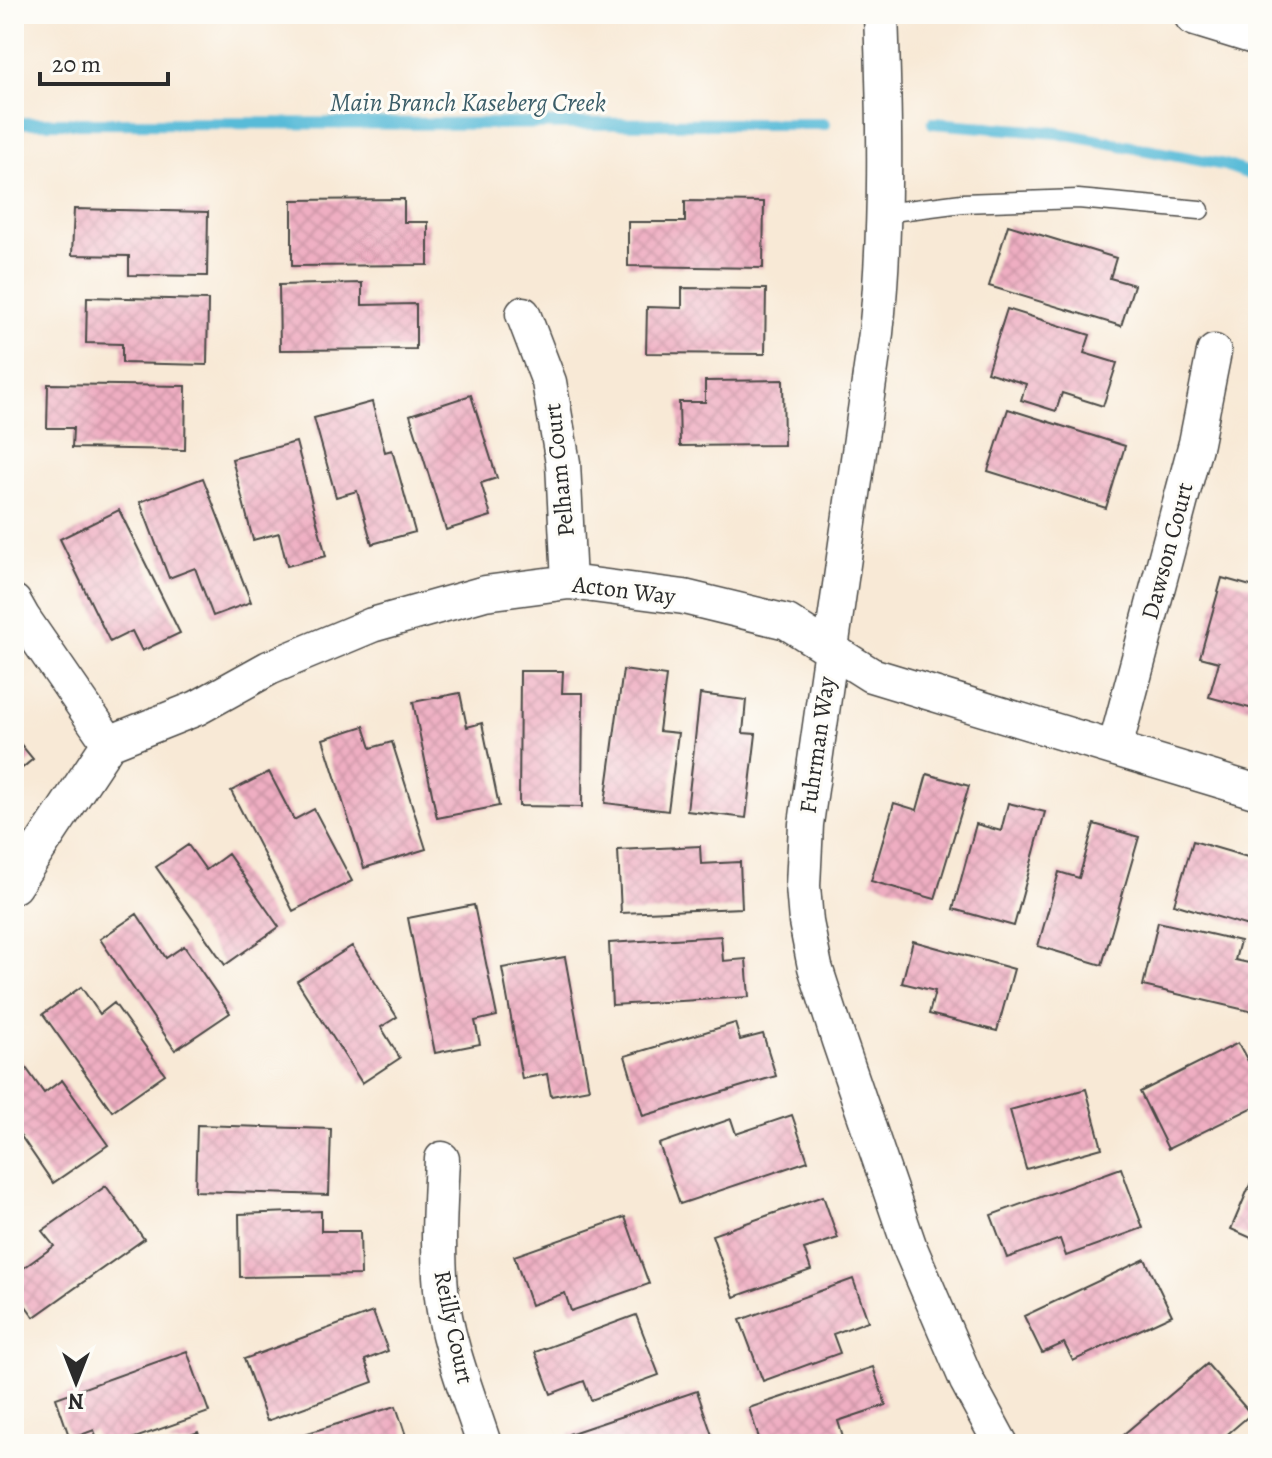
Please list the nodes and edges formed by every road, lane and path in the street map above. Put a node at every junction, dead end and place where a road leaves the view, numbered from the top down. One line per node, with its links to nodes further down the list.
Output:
1 (881, 14): 5 (street, Fuhrman Way)
2 (1196, 14): 3 (street)
3 (1258, 33)
4 (1200, 210): 5 (lane)
5 (884, 213): 10 (street, Fuhrman Way)
6 (523, 314): 8 (street, Pelham Court)
7 (1214, 352): 12 (street, Dawson Court)
8 (569, 582): 10 (street, Acton Way); 11 (street, Acton Way)
9 (14, 602): 11 (street)
10 (830, 649): 12 (street, Acton Way); 17 (street, Fuhrman Way)
11 (109, 743): 14 (street)
12 (1115, 748): 13 (street, Acton Way)
13 (1258, 792)
14 (14, 886)
15 (442, 1159): 16 (street, Reilly Court)
16 (484, 1444)
17 (1001, 1444)

